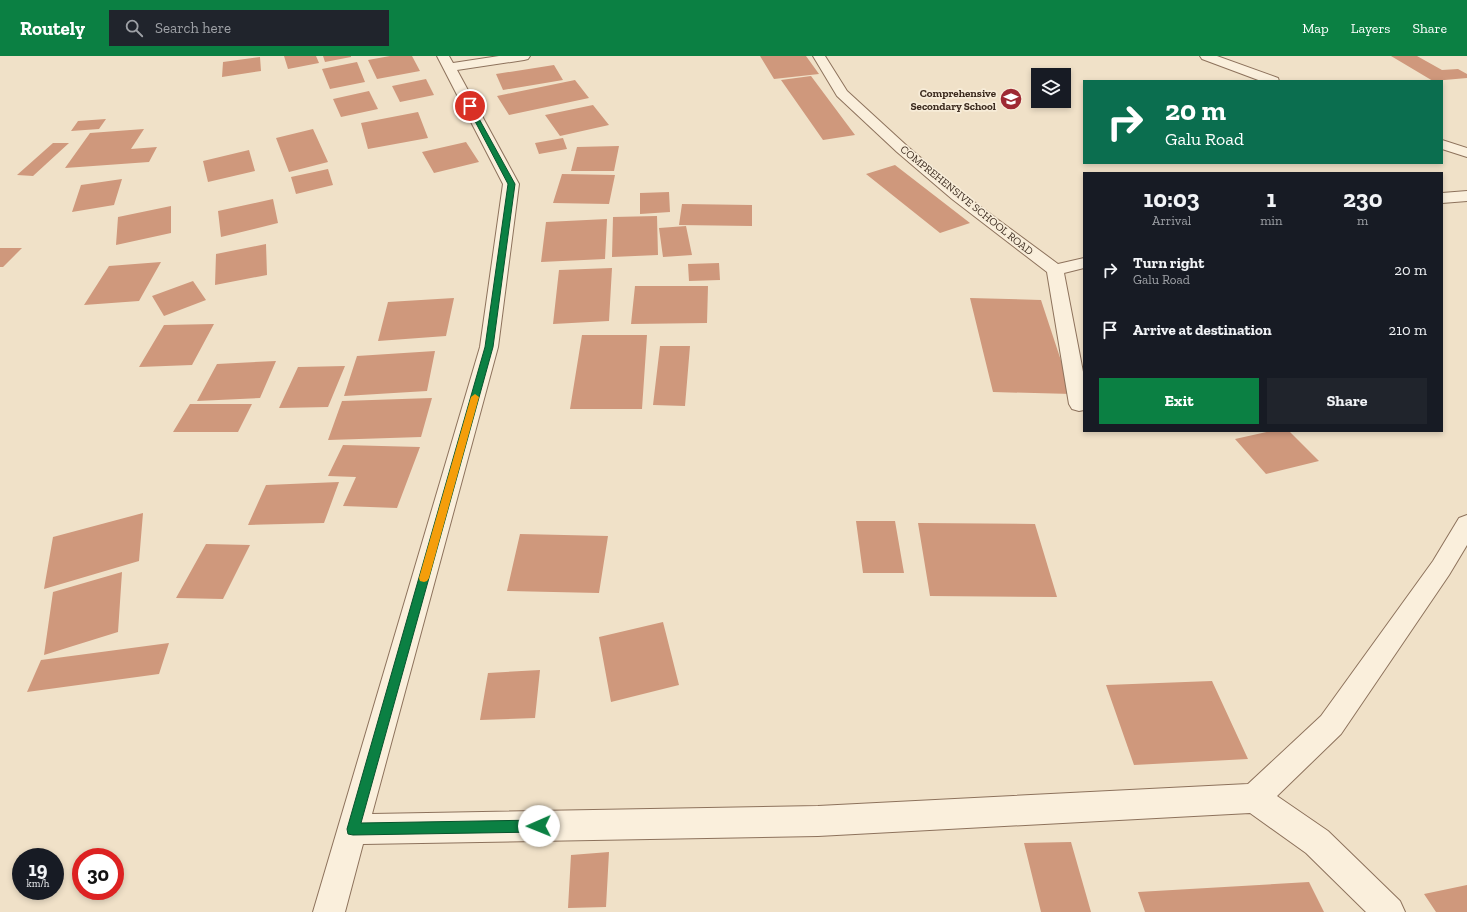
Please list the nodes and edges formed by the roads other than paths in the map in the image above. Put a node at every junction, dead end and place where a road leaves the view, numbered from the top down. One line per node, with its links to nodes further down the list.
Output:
1 (524, 56): 4 (street)
2 (818, 56): 11 (street, COMPREHENSIVE SCHOOL ROAD)
3 (1206, 56): 5 (street)
4 (446, 61): 15 (street)
5 (1270, 80)
6 (1443, 144): 7 (street)
7 (1467, 153)
8 (1467, 196): 9 (street)
9 (1443, 198)
10 (1083, 264): 11 (street)
11 (1055, 270): 12 (street)
12 (1079, 404)
13 (1467, 524): 14 (street)
14 (1254, 798): 15 (street); 17 (street)
15 (353, 829): 16 (street)
16 (329, 912)
17 (1389, 912)

